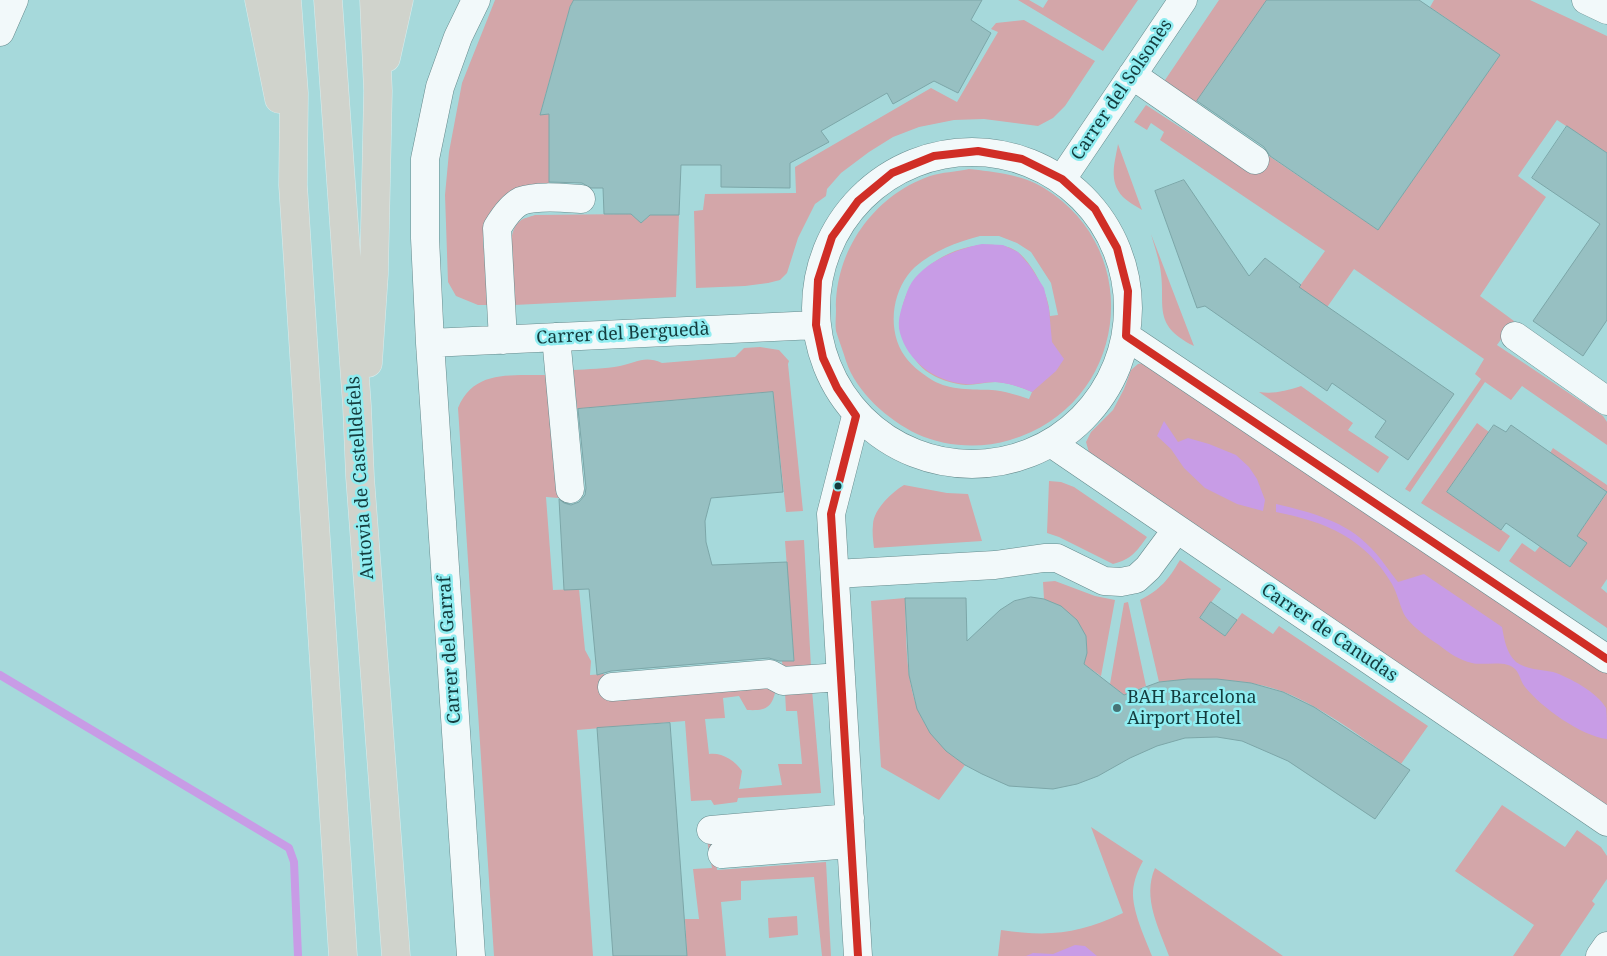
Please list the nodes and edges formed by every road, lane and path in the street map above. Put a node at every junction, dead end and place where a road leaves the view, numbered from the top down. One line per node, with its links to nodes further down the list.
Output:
1 (14, 0): 11 (street)
2 (259, 0): 16 (highway)
3 (287, 0): 16 (highway)
4 (328, 0): 27 (highway, Autovia de Castelldefels)
5 (374, 0): 13 (highway)
6 (399, 0): 13 (highway)
7 (476, 0): 23 (street, Carrer del Garraf)
8 (1183, 0): 12 (street, Carrer del Solsonès)
9 (1586, 0): 10 (street)
10 (1607, 10)
11 (0, 32)
12 (1132, 75): 14 (street); 15 (street, Carrer del Solsonès)
13 (378, 91): 27 (highway)
14 (1255, 160)
15 (1062, 179): 18 (street); 19 (street)
16 (294, 186): 39 (highway)
17 (581, 199): 22 (street)
18 (816, 325): 21 (street, Carrer del Berguedà); 25 (street)
19 (1126, 336): 26 (street); 31 (street)
20 (1515, 336): 24 (street)
21 (556, 337): 22 (street, Carrer del Berguedà); 28 (street)
22 (503, 340): 23 (street, Carrer del Berguedà)
23 (430, 343): 41 (street, Carrer del Garraf)
24 (1607, 401)
25 (856, 416): 26 (street); 30 (street)
26 (1051, 443): 29 (street, Carrer de Canudas)
27 (360, 477): 40 (highway, Autovia de Castelldefels)
28 (570, 488)
29 (1177, 529): 30 (street); 34 (street, Carrer de Canudas)
30 (835, 574): 32 (street)
31 (1607, 659)
32 (841, 677): 33 (street); 36 (street)
33 (612, 687)
34 (1607, 822)
35 (711, 830): 36 (street)
36 (850, 831): 37 (street); 42 (street)
37 (722, 854)
38 (1607, 946): 43 (street)
39 (343, 956)
40 (396, 956)
41 (471, 956)
42 (858, 956)
43 (1600, 956)

